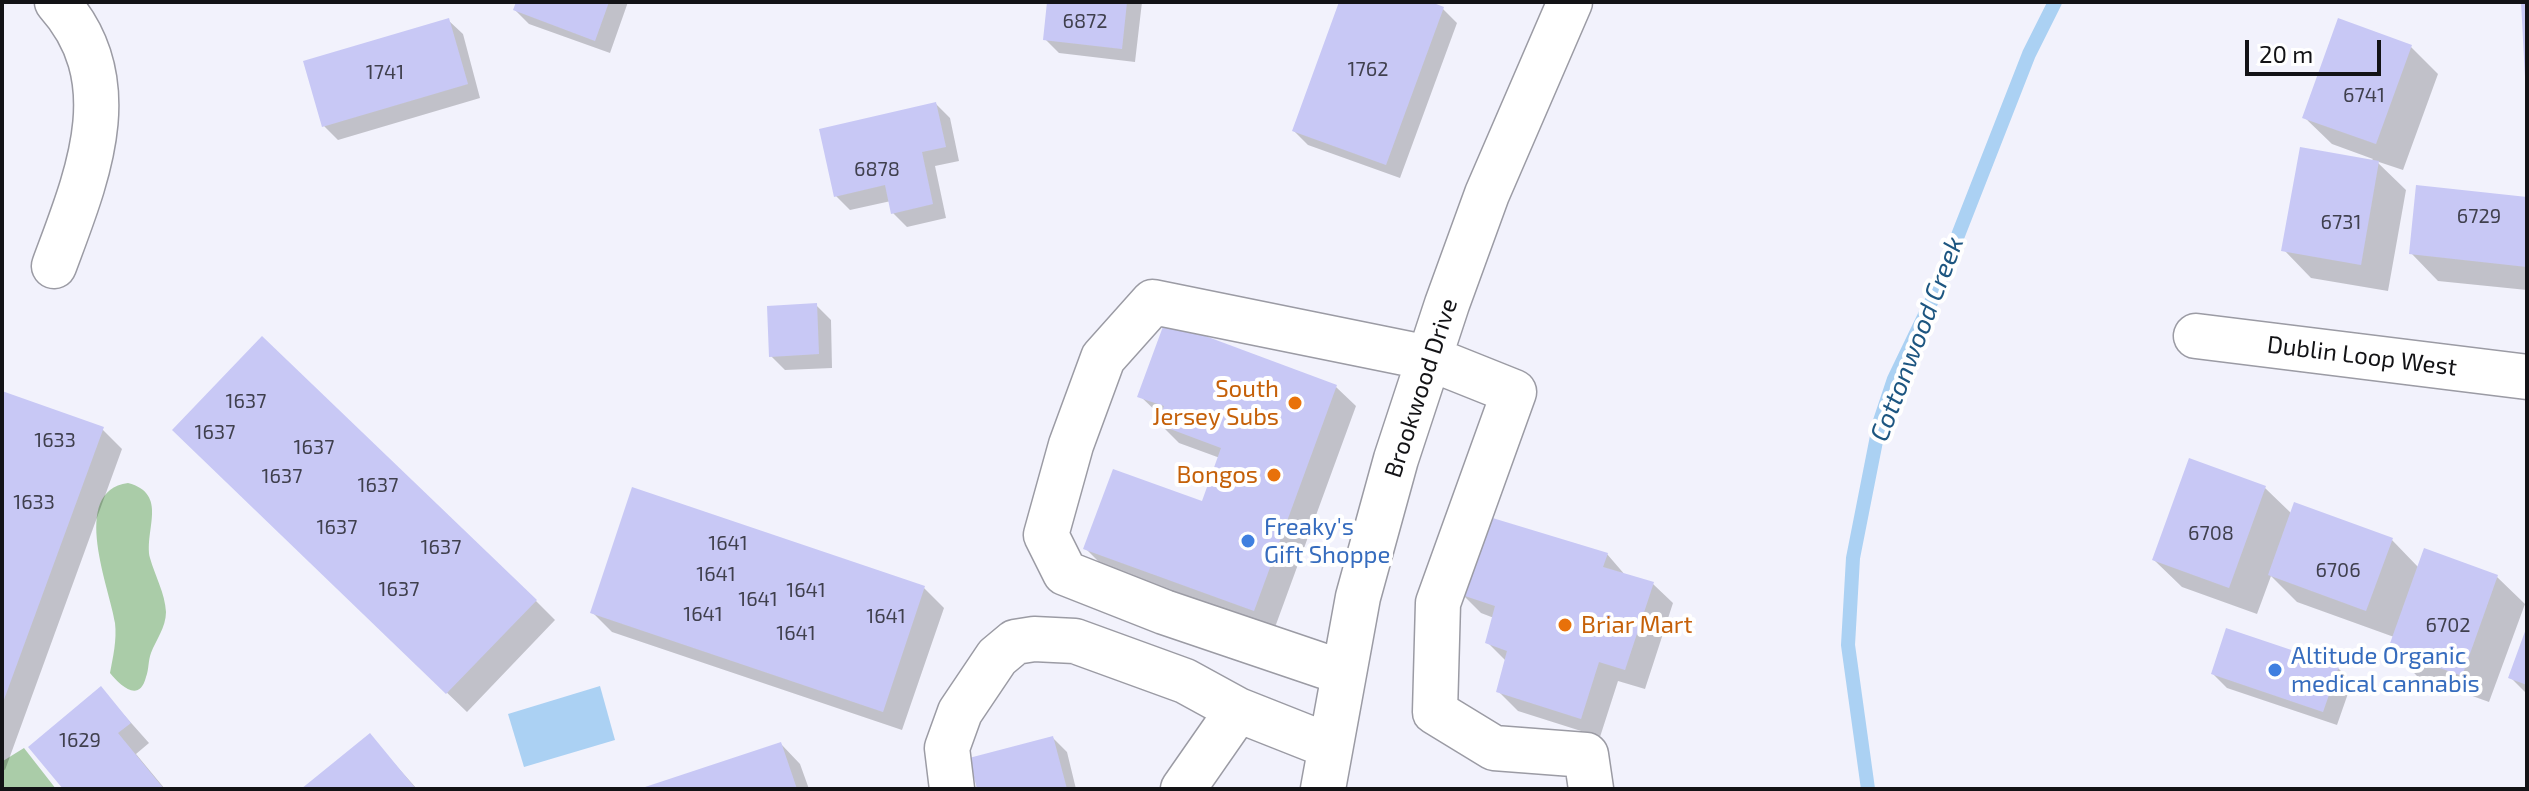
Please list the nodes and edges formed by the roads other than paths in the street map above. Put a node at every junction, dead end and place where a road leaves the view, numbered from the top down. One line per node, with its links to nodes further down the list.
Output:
1 (57, 2): 3 (street)
2 (1570, 2): 5 (street, Brookwood Drive)
3 (54, 266)
4 (2196, 336): 6 (street, Dublin Loop West)
5 (1429, 358): 7 (street, Brookwood Drive); 7 (street); 13 (street)
6 (2527, 377)
7 (1344, 673): 9 (street, Brookwood Drive)
8 (1238, 710): 9 (street); 10 (street); 11 (street)
9 (1329, 746): 12 (street, Brookwood Drive)
10 (952, 789)
11 (1183, 789)
12 (1323, 789)
13 (1591, 789)

